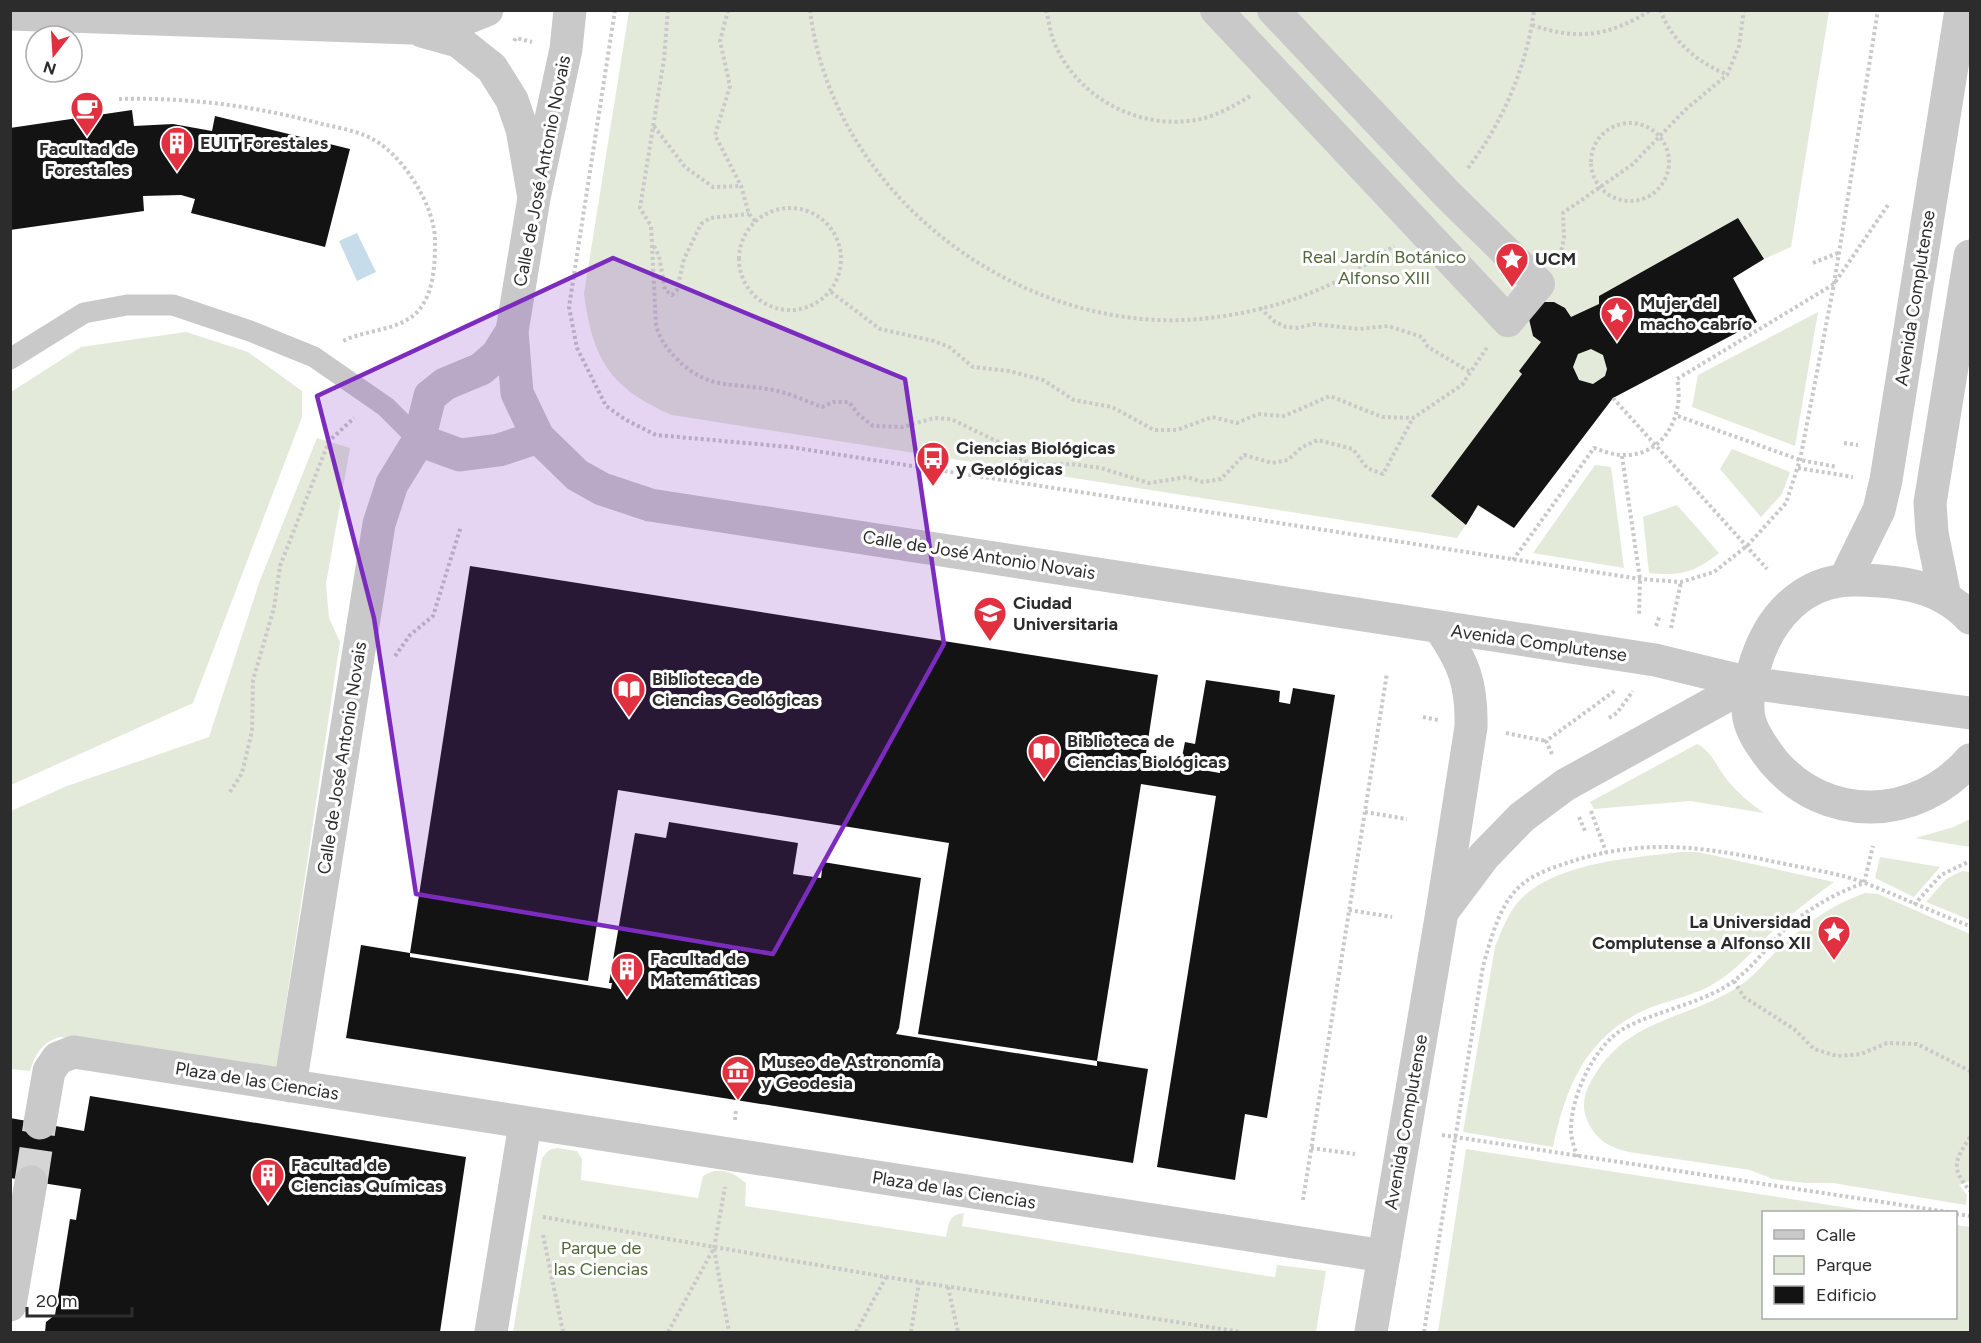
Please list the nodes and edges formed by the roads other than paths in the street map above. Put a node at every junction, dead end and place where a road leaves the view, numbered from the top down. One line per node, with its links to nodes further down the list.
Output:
1 (487, 10): 7 (street)
2 (570, 10): 8 (street, Calle de José Antonio Novais)
3 (1216, 10): 4 (street)
4 (1273, 10)
5 (1961, 10): 14 (street, Avenida Complutense)
6 (10, 14): 7 (street)
7 (411, 28): 8 (street)
8 (534, 198): 10 (street, Calle de José Antonio Novais)
9 (1971, 256): 15 (street)
10 (512, 331): 12 (street, Calle de José Antonio Novais); 13 (street, Calle de José Antonio Novais)
11 (10, 359): 13 (lane)
12 (538, 437): 13 (street); 17 (street, Calle de José Antonio Novais)
13 (419, 440): 22 (street, Calle de José Antonio Novais)
14 (1845, 579): 15 (street); 18 (street)
15 (1945, 597): 16 (street)
16 (1971, 618)
17 (1440, 628): 18 (street, Avenida Complutense); 21 (street, Avenida Complutense)
18 (1750, 683): 19 (street, Avenida Complutense); 20 (street); 21 (street, Avenida Complutense)
19 (1971, 713)
20 (1971, 760)
21 (1442, 912): 26 (street, Avenida Complutense)
22 (290, 1086): 23 (street, Plaza de las Ciencias); 24 (street, Plaza de las Ciencias)
23 (40, 1123)
24 (525, 1124): 26 (street, Plaza de las Ciencias); 28 (street)
25 (31, 1182): 27 (street)
26 (1383, 1256): 29 (street, Avenida Complutense)
27 (11, 1296)
28 (491, 1332)
29 (1371, 1332)

